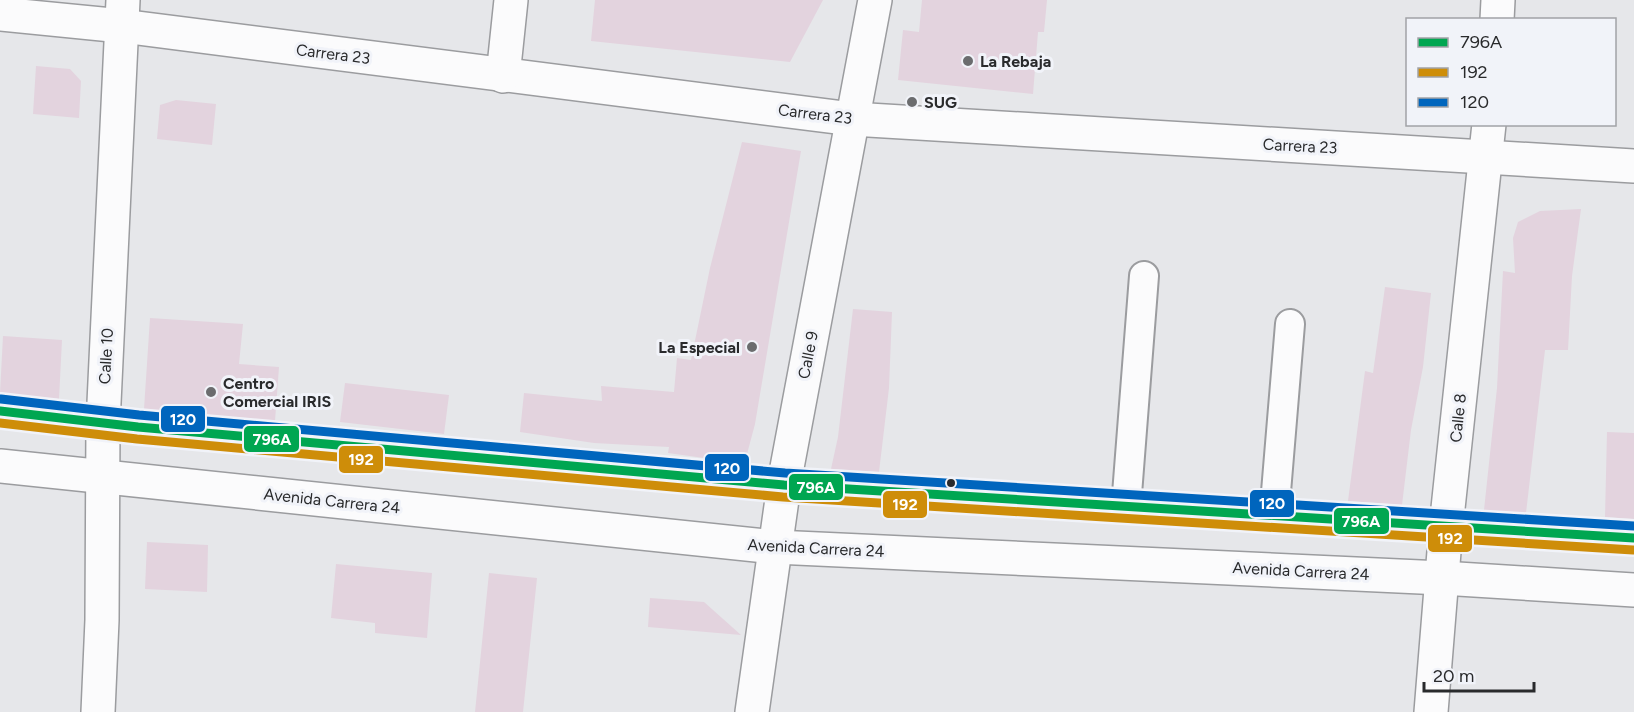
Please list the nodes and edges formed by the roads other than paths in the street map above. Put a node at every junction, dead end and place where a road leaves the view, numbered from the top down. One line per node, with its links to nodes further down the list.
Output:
1 (511, 0): 7 (street)
2 (875, 0): 8 (street, Calle 9)
3 (1498, 0): 6 (street)
4 (123, 13): 5 (street, Carrera 23); 7 (street, Carrera 23); 15 (street, Calle 10)
5 (0, 14)
6 (1497, 18)
7 (504, 76): 8 (street, Carrera 23)
8 (852, 119): 10 (street, Carrera 23); 18 (street, Calle 9)
9 (1489, 126): 10 (street, Calle 8)
10 (1486, 158): 11 (street, Carrera 23); 21 (street, Calle 8)
11 (1634, 166)
12 (1144, 276): 19 (street)
13 (1290, 324): 20 (street)
14 (0, 411): 15 (street)
15 (103, 424): 17 (street, Calle 10); 18 (street)
16 (0, 466): 17 (street, Avenida Carrera 24)
17 (102, 478): 23 (street, Avenida Carrera 24); 26 (street, Calle 10)
18 (784, 485): 19 (street); 23 (street, Calle 9)
19 (1126, 507): 20 (street)
20 (1274, 516): 21 (street)
21 (1446, 527): 22 (street); 24 (street, Calle 8)
22 (1634, 538)
23 (775, 547): 24 (street, Avenida Carrera 24); 27 (street, Calle 9)
24 (1442, 578): 25 (street, Avenida Carrera 24); 28 (street, Calle 8)
25 (1634, 590)
26 (98, 712)
27 (752, 712)
28 (1431, 712)

